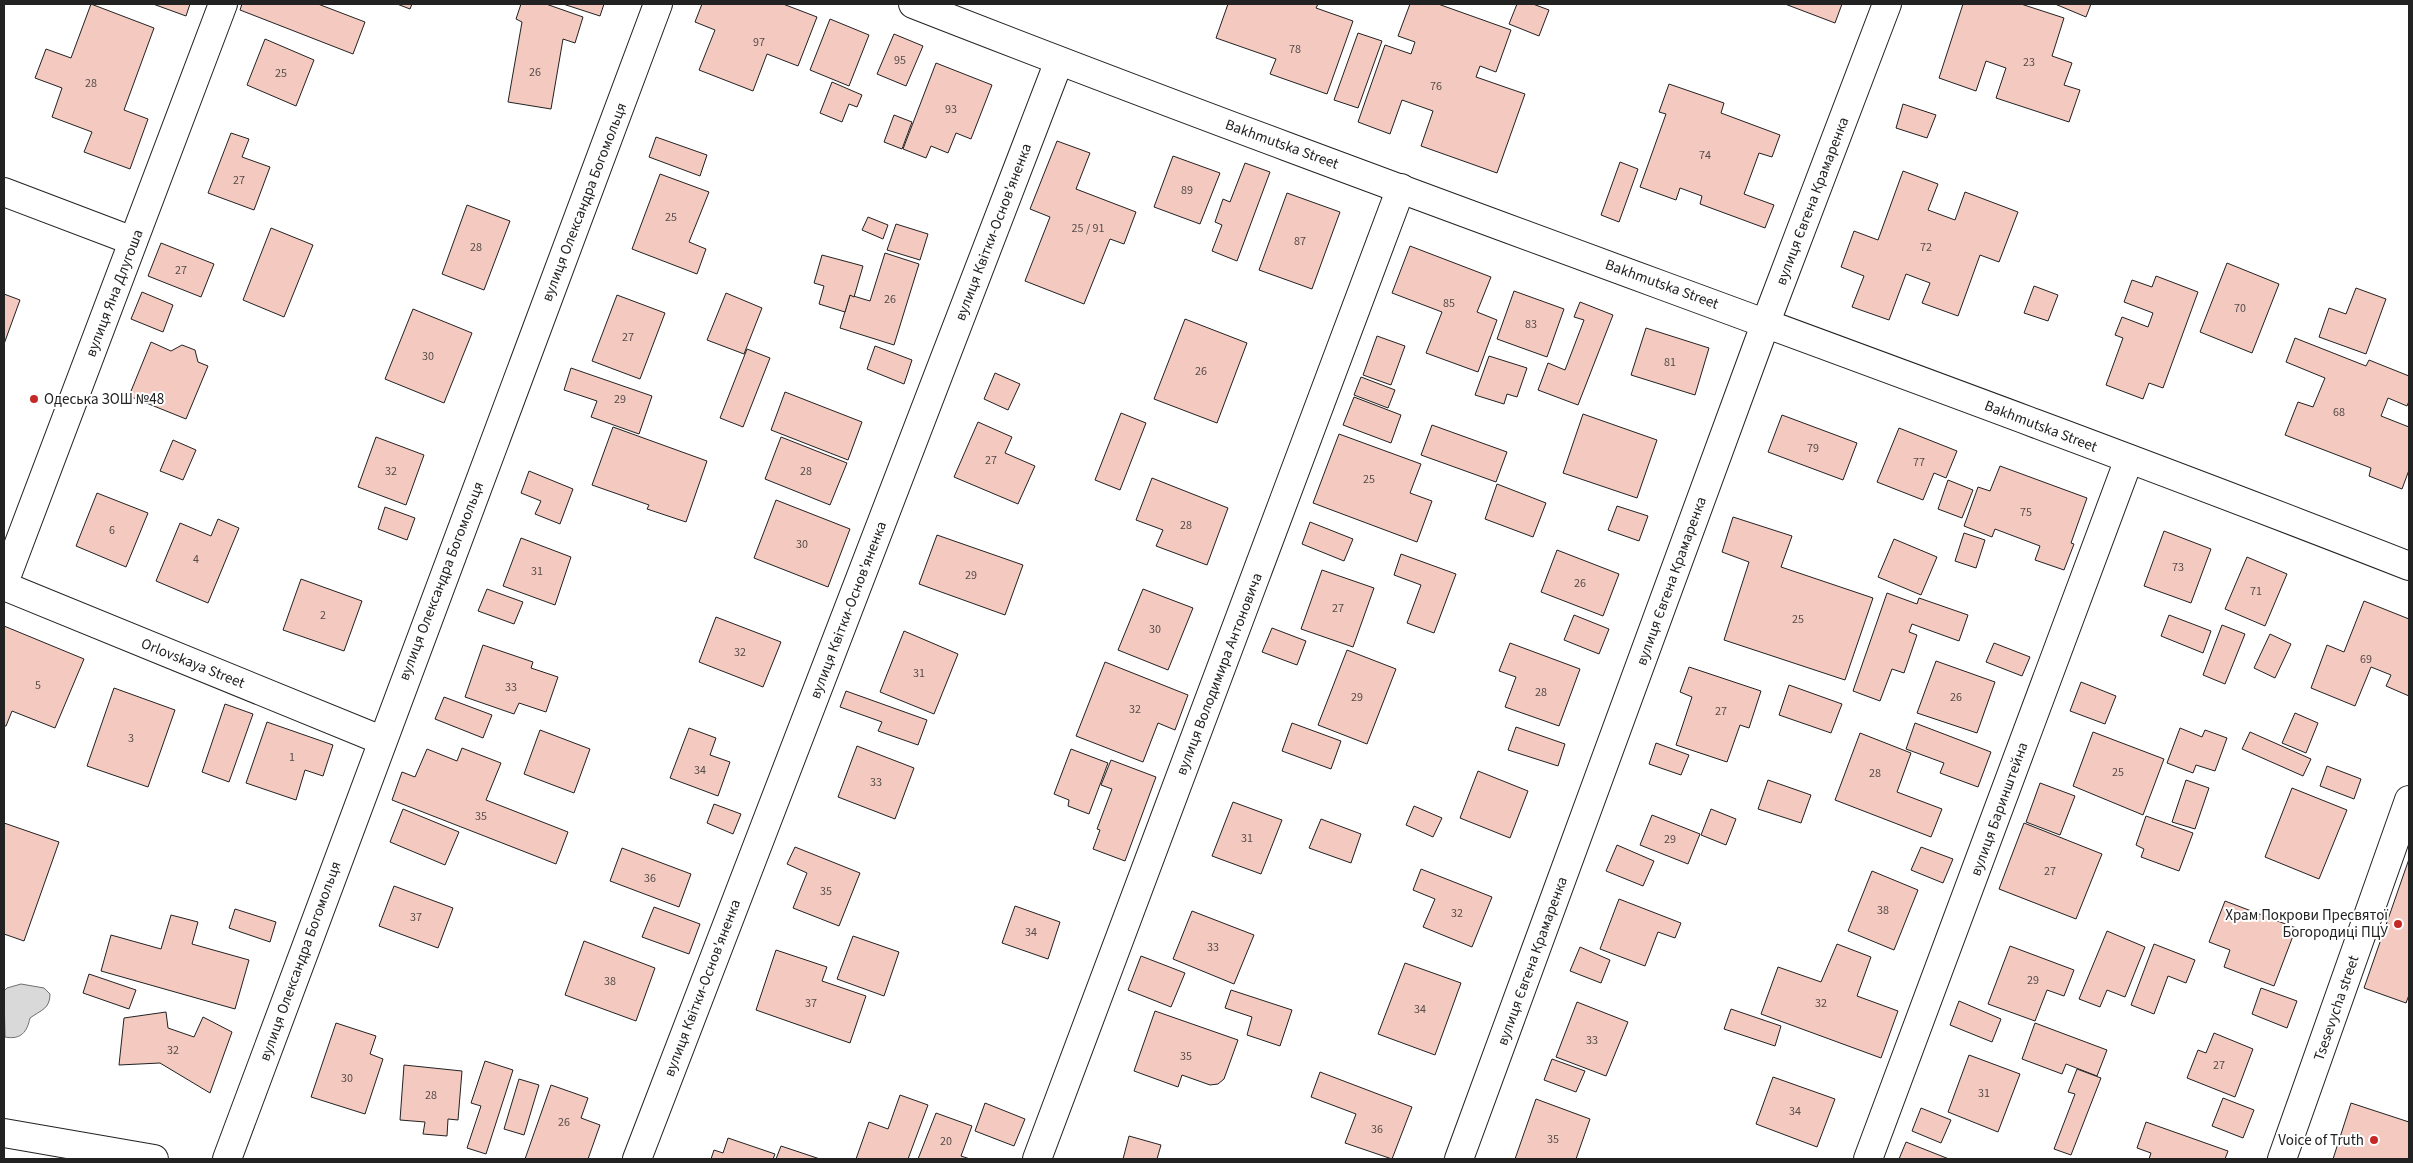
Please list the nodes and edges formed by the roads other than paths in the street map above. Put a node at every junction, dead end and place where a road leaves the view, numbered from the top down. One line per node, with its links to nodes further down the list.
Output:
1 (224, 4): 8 (street, вулиця Яна Длугоша)
2 (658, 4): 13 (street, вулиця Олександра Богомольця)
3 (913, 4): 5 (street, Bakhmutska Street)
4 (1887, 4): 9 (street, вулиця Євгена Крамаренка)
5 (1058, 61): 6 (street, Bakhmutska Street); 18 (street, вулиця Квітки-Основ'яненка)
6 (1401, 188): 9 (street, Bakhmutska Street); 19 (street, вулиця Володимира Антоновича)
7 (4, 192): 8 (street)
8 (133, 241): 12 (street, вулиця Яна Длугоша)
9 (1766, 322): 10 (street, Bakhmutska Street); 20 (street, вулиця Євгена Крамаренка)
10 (2129, 459): 11 (street, Bakhmutska Street); 21 (street, вулиця Баринштейна)
11 (2409, 566)
12 (4, 584): 13 (street, Orlovskaya Street)
13 (382, 740): 17 (street, вулиця Олександра Богомольця)
14 (2409, 800): 22 (street, Tsesevycha street)
15 (4, 1133): 16 (street)
16 (154, 1159)
17 (226, 1159)
18 (636, 1159)
19 (1037, 1159)
20 (1459, 1159)
21 (1868, 1159)
22 (2282, 1159)

